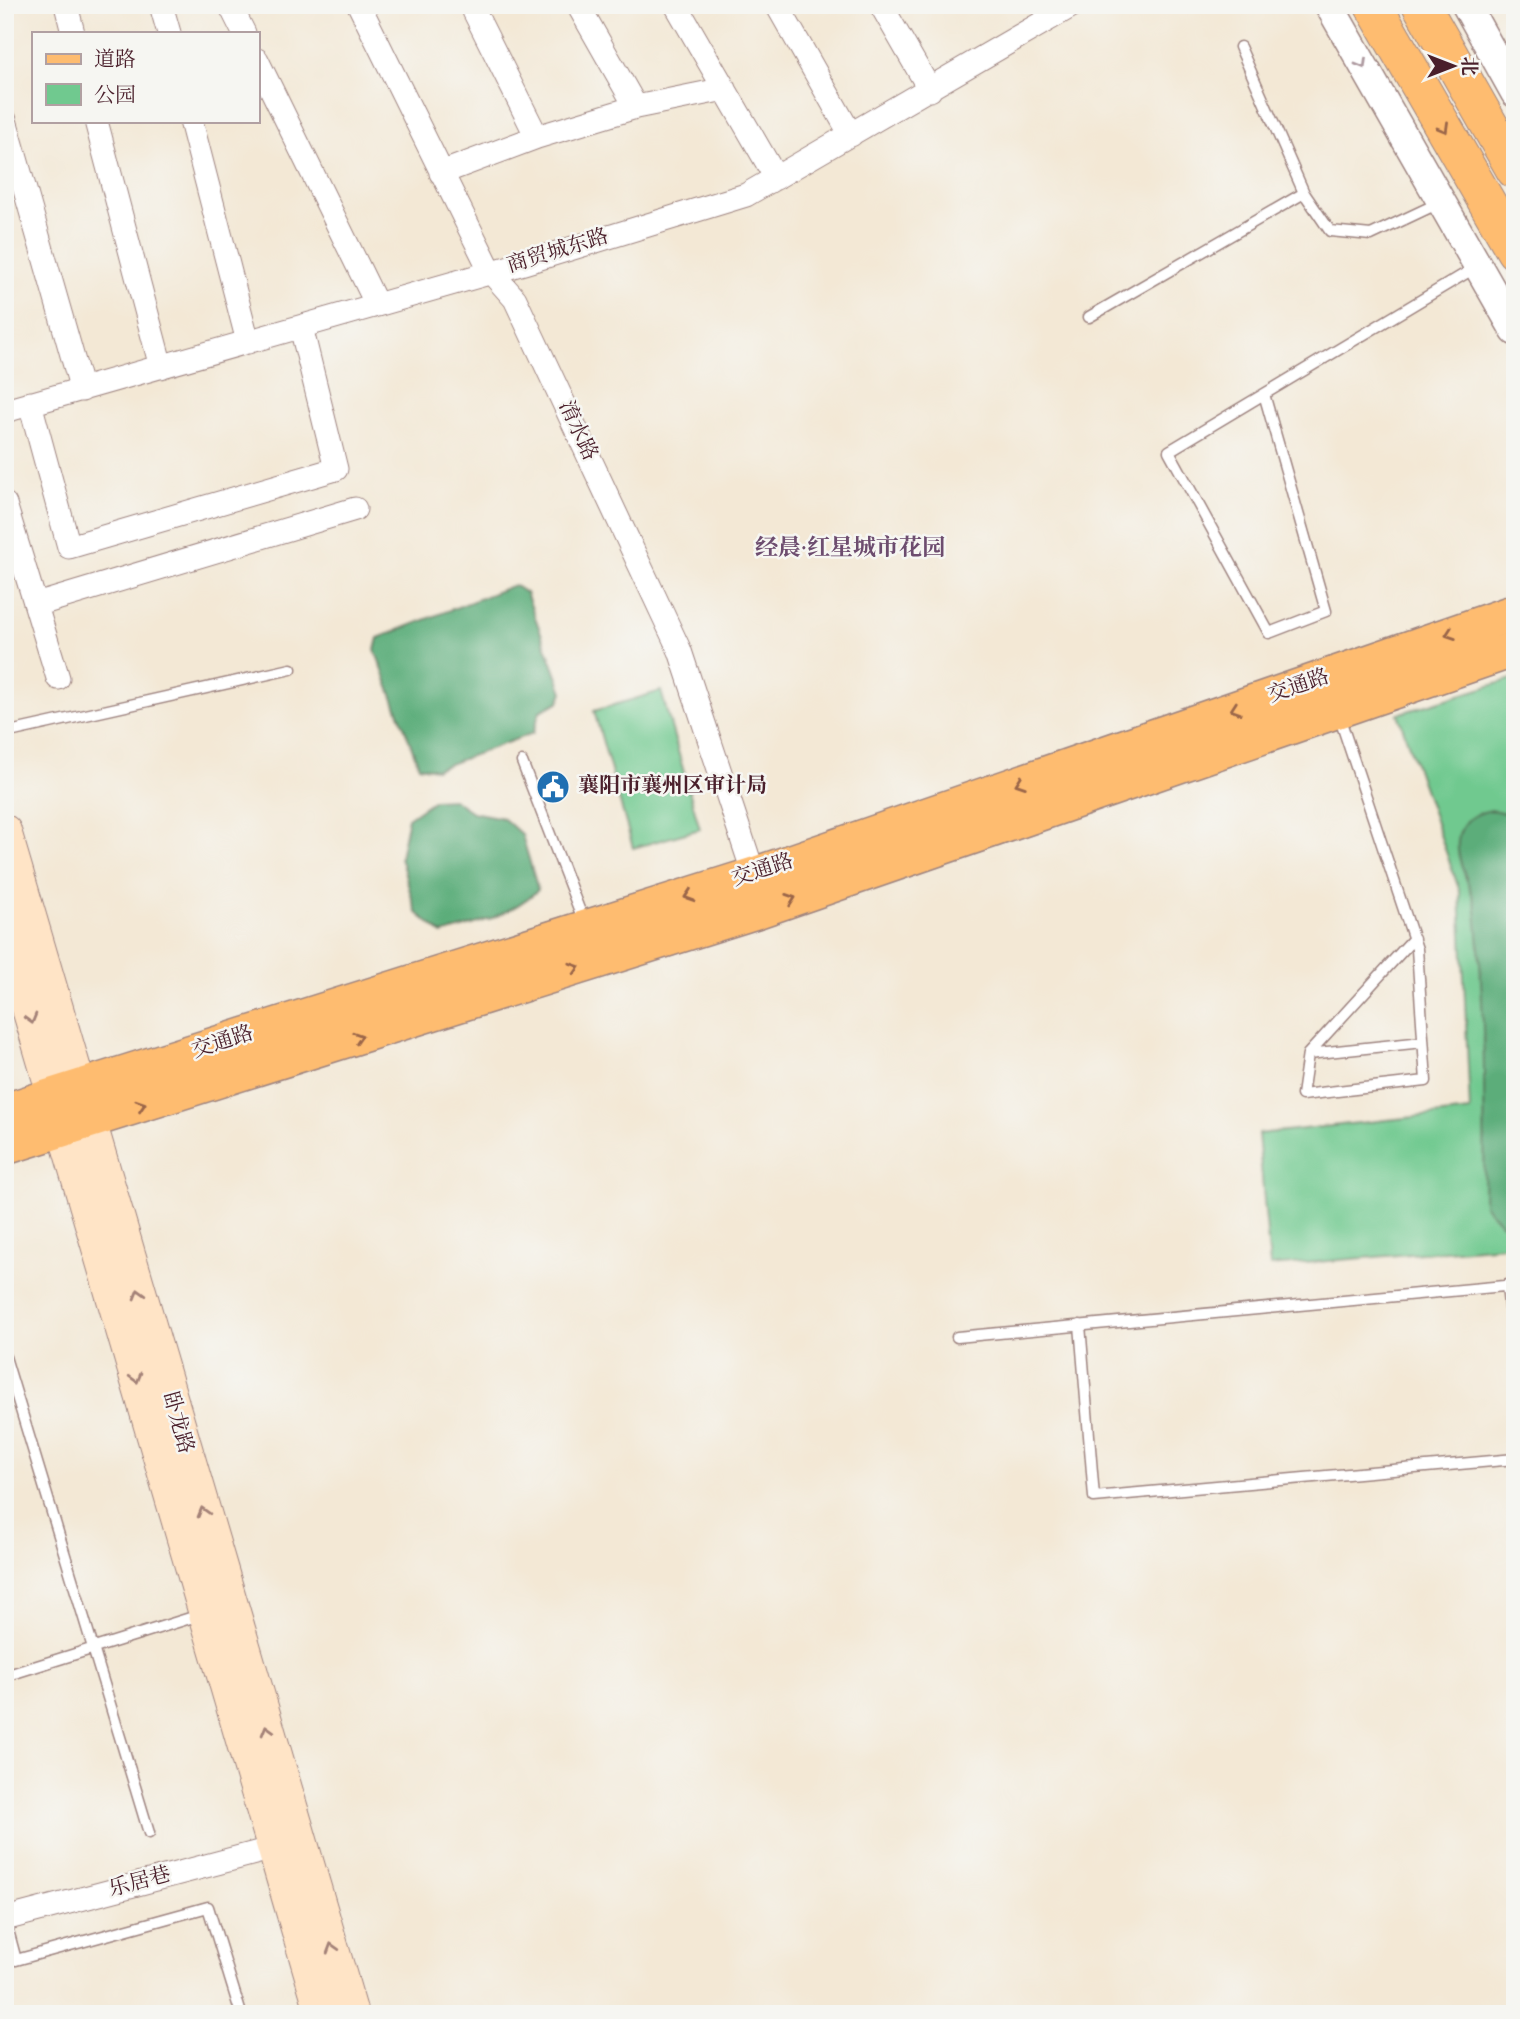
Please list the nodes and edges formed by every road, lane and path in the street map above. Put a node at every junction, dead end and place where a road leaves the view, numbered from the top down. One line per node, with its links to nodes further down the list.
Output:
1 (66, 5): 15 (street)
2 (162, 5): 16 (street)
3 (230, 5): 17 (street)
4 (359, 5): 31 (street, 淯水路)
5 (471, 5): 29 (street)
6 (579, 5): 24 (street)
7 (676, 5): 21 (street)
8 (777, 5): 28 (street)
9 (881, 5): 22 (street)
10 (1073, 5): 22 (street, 商贸城东路)
11 (1329, 5): 34 (street, one-way to 34)
12 (1373, 5): 35 (highway, one-way to 35)
13 (1421, 5): 23 (highway)
14 (1466, 5): 20 (street)
15 (73, 32)
16 (169, 32)
17 (244, 32)
18 (1240, 47): 33 (lane)
19 (259, 64): 40 (street)
20 (1513, 85): 23 (street)
21 (725, 89): 24 (street); 32 (street)
22 (930, 90): 28 (street, 商贸城东路)
23 (1475, 100): 30 (highway)
24 (636, 107): 29 (street)
25 (5, 120): 46 (street)
26 (96, 122): 45 (street)
27 (191, 122): 44 (street)
28 (851, 135): 32 (street, 商贸城东路)
29 (537, 137): 31 (street)
30 (1515, 170)
31 (441, 173): 39 (street, 淯水路)
32 (776, 178): 39 (street, 商贸城东路)
33 (1304, 193): 34 (lane); 41 (lane)
34 (1441, 202): 36 (street)
35 (1493, 214): 36 (street); 37 (highway)
36 (1460, 234): 38 (street)
37 (1515, 251)
38 (1478, 266): 43 (street); 47 (lane)
39 (491, 272): 40 (street, 商贸城东路); 61 (street, 淯水路)
40 (377, 305): 42 (street, 商贸城东路)
41 (1089, 317)
42 (301, 327): 44 (street, 商贸城东路); 48 (street)
43 (1515, 331)
44 (248, 342): 45 (street, 商贸城东路)
45 (161, 367): 46 (street, 商贸城东路)
46 (82, 390): 48 (street, 商贸城东路)
47 (1264, 394): 47 (lane)
48 (30, 403): 49 (street, 商贸城东路)
49 (5, 411)
50 (5, 503): 52 (street)
51 (355, 509): 52 (street)
52 (36, 605): 56 (street)
53 (1515, 612): 61 (main road, 交通路, one-way to 61)
54 (1515, 649): 57 (main road, 交通路)
55 (291, 669): 58 (lane)
56 (58, 678)
57 (1337, 710): 64 (lane); 69 (main road, 交通路, one-way to 57)
58 (5, 733)
59 (522, 762): 62 (lane)
60 (5, 831): 67 (main road, 卧龙路)
61 (754, 875): 62 (main road, 交通路, one-way to 62)
62 (586, 928): 67 (main road, 交通路)
63 (5, 930): 67 (main road, 卧龙路, one-way to 67)
64 (1413, 938): 65 (lane); 66 (lane)
65 (1423, 1042): 66 (lane); 66 (lane)
66 (1308, 1054)
67 (66, 1092): 68 (main road, 交通路); 69 (main road, 卧龙路)
68 (5, 1111)
69 (76, 1125): 70 (main road, 交通路); 77 (main road, 卧龙路, one-way to 77); 85 (main road, 卧龙路, one-way to 69)
70 (5, 1147)
71 (1511, 1285): 72 (lane); 75 (lane)
72 (1080, 1325): 73 (lane); 76 (lane)
73 (957, 1337)
74 (5, 1357): 78 (lane)
75 (1515, 1366)
76 (1515, 1460)
77 (206, 1614): 78 (lane); 81 (main road, 卧龙路)
78 (93, 1649): 79 (lane); 80 (lane)
79 (5, 1676)
80 (149, 1833)
81 (274, 1848): 82 (street, 乐居巷); 84 (main road, 卧龙路)
82 (5, 1919): 83 (lane)
83 (241, 2014)
84 (322, 2014)
85 (352, 2014)

